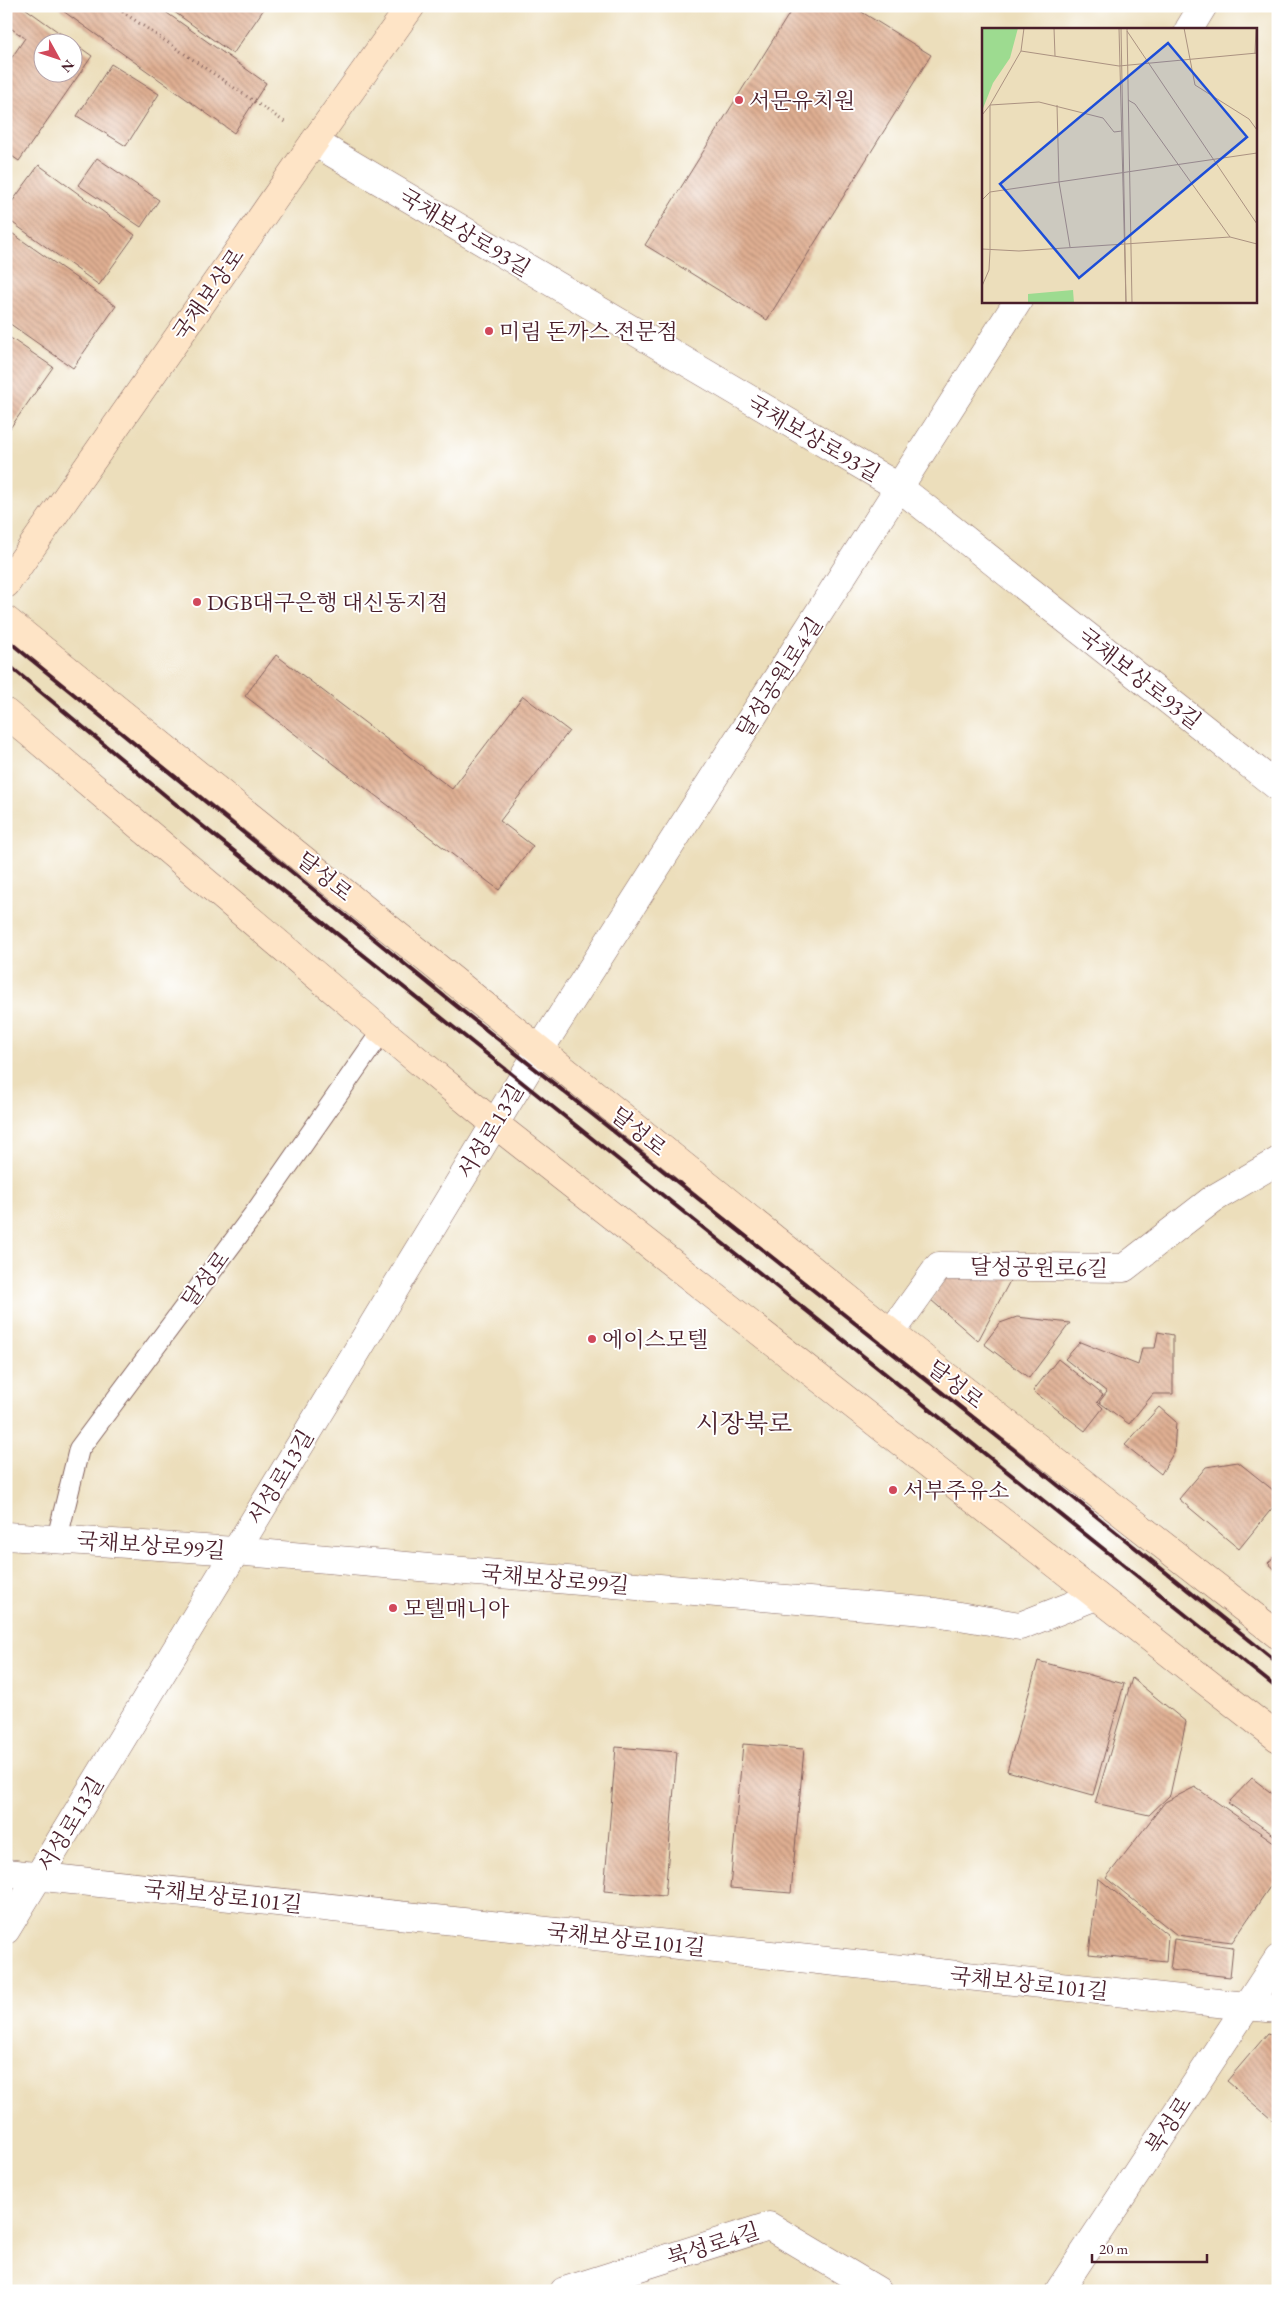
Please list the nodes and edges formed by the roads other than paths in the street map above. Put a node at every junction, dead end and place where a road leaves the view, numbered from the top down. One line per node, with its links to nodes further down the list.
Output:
1 (411, 6): 4 (main road, 국채보상로)
2 (1204, 6): 3 (street)
3 (1190, 28)
4 (314, 142): 6 (street, 국채보상로93길); 7 (main road, 국채보상로)
5 (1017, 302): 6 (street, 달성공원로4길)
6 (900, 488): 10 (street, 국채보상로93길); 12 (street, 달성공원로4길)
7 (6, 584)
8 (6, 620): 12 (main road, 달성로)
9 (6, 714): 11 (main road)
10 (1278, 787)
11 (382, 1031): 13 (main road); 17 (lane, 달성로)
12 (539, 1051): 13 (street, 서성로13길); 15 (main road, 달성로)
13 (495, 1124): 18 (street, 서성로13길); 19 (main road)
14 (1278, 1160): 15 (street, 달성공원로6길)
15 (891, 1333): 20 (main road, 달성로)
16 (6, 1536): 17 (street, 국채보상로99길)
17 (57, 1539): 18 (street, 국채보상로99길)
18 (235, 1551): 19 (street, 국채보상로99길); 23 (street, 서성로13길)
19 (1096, 1596): 21 (main road)
20 (1278, 1636)
21 (1278, 1738)
22 (6, 1873): 23 (street, 국채보상로101길)
23 (38, 1877): 24 (street, 서성로13길); 26 (street, 국채보상로101길)
24 (6, 1930)
25 (1278, 1959): 26 (street, 북성로)
26 (1246, 2006): 27 (street); 30 (street, 북성로)
27 (1278, 2009)
28 (564, 2291): 29 (street, 북성로4길)
29 (878, 2291)
30 (1058, 2291)

